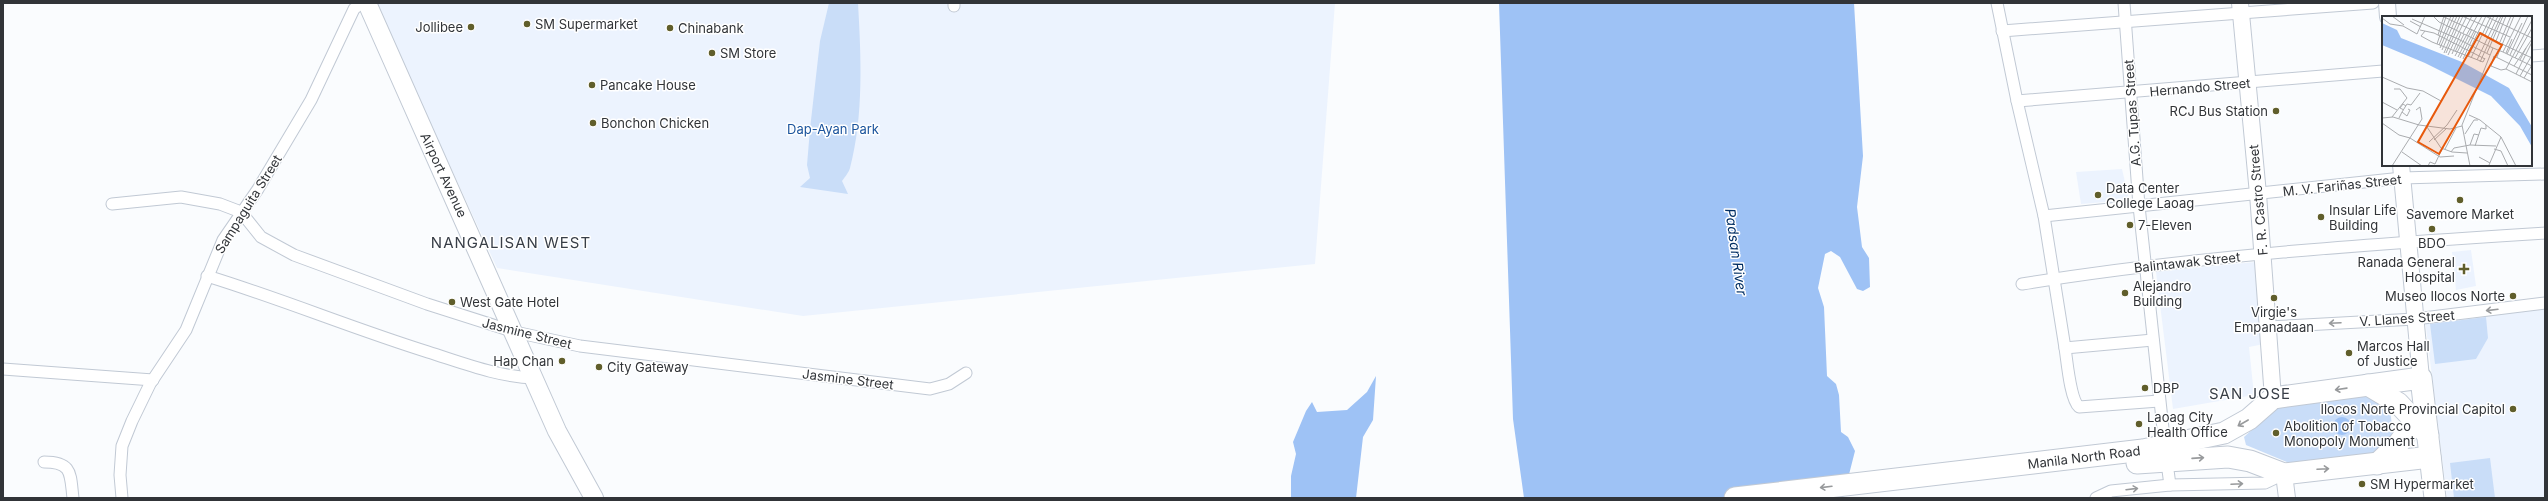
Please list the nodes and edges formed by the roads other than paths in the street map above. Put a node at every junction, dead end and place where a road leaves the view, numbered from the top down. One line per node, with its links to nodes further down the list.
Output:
1 (361, 3): 22 (street, Sampaguita Street)
2 (367, 3): 34 (main road, Airport Avenue)
3 (1997, 3): 10 (street)
4 (2124, 3): 9 (street, A.G. Tupas Street)
5 (2373, 3): 7 (street)
6 (2387, 3): 8 (main road)
7 (2240, 8): 9 (street); 14 (main road, F. R. Castro Street)
8 (2388, 16)
9 (2125, 21): 10 (street); 15 (street, A.G. Tupas Street)
10 (2002, 31): 16 (street)
11 (2545, 55): 12 (street)
12 (2532, 56)
13 (2382, 72): 14 (street, Hernando Street)
14 (2248, 82): 15 (street, Hernando Street); 19 (main road, F. R. Castro Street)
15 (2130, 93): 16 (street, Hernando Street); 21 (street, A.G. Tupas Street)
16 (2017, 101): 23 (street)
17 (2401, 172): 18 (street, M. V. Fariñas Street); 19 (street, M. V. Fariñas Street); 25 (main road)
18 (2545, 174)
19 (2258, 194): 21 (street, M. V. Fariñas Street); 26 (main road, F. R. Castro Street)
20 (112, 204): 22 (street, Jasmine Street)
21 (2139, 206): 23 (street, M. V. Fariñas Street); 27 (street, A.G. Tupas Street)
22 (240, 212): 28 (street, Sampaguita Street); 34 (street, Jasmine Street)
23 (2044, 216): 29 (street)
24 (2545, 233): 25 (street, Balintawak Street)
25 (2408, 241): 26 (street, Balintawak Street); 32 (main road)
26 (2263, 254): 27 (street, Balintawak Street); 33 (main road, F. R. Castro Street)
27 (2146, 266): 29 (street, Balintawak Street); 35 (street, A.G. Tupas Street)
28 (207, 276): 39 (street); 41 (street, Sampaguita Street)
29 (2056, 279): 30 (street, Balintawak Street); 36 (street)
30 (2022, 284)
31 (2545, 303): 32 (street, V. Llanes Street, one-way to 32)
32 (2415, 319): 33 (street, V. Llanes Street, one-way to 33); 40 (main road)
33 (2268, 327): 43 (main road, F. R. Castro Street)
34 (515, 332): 38 (street, Jasmine Street); 39 (main road, Airport Avenue)
35 (2153, 340): 36 (street); 44 (street, A.G. Tupas Street)
36 (2065, 348): 44 (street)
37 (3, 370): 41 (street)
38 (966, 373)
39 (535, 378): 56 (main road, Airport Avenue)
40 (2421, 378): 42 (highway); 45 (highway)
41 (153, 380): 55 (street, Sampaguita Street)
42 (2368, 385): 43 (highway, one-way to 43); 45 (highway)
43 (2273, 398): 50 (highway, Manila North Road, one-way to 50)
44 (2159, 401): 46 (street, A.G. Tupas Street)
45 (2423, 421): 47 (highway); 51 (highway)
46 (2164, 438)
47 (2430, 457): 51 (highway, Manila North Road); 61 (highway)
48 (44, 462): 54 (street)
49 (2167, 463): 53 (street)
50 (2074, 464): 52 (highway, Manila North Road, one-way to 52); 57 (highway, Manila North Road, one-way to 57); 58 (highway, Manila North Road)
51 (2377, 464): 52 (highway, Manila North Road, one-way to 51)
52 (2284, 474): 53 (street, one-way to 52); 60 (main road)
53 (2170, 485): 59 (street, one-way to 53)
54 (73, 498)
55 (122, 498)
56 (594, 498)
57 (1735, 498)
58 (1843, 498)
59 (2096, 498)
60 (2287, 498)
61 (2435, 498)

